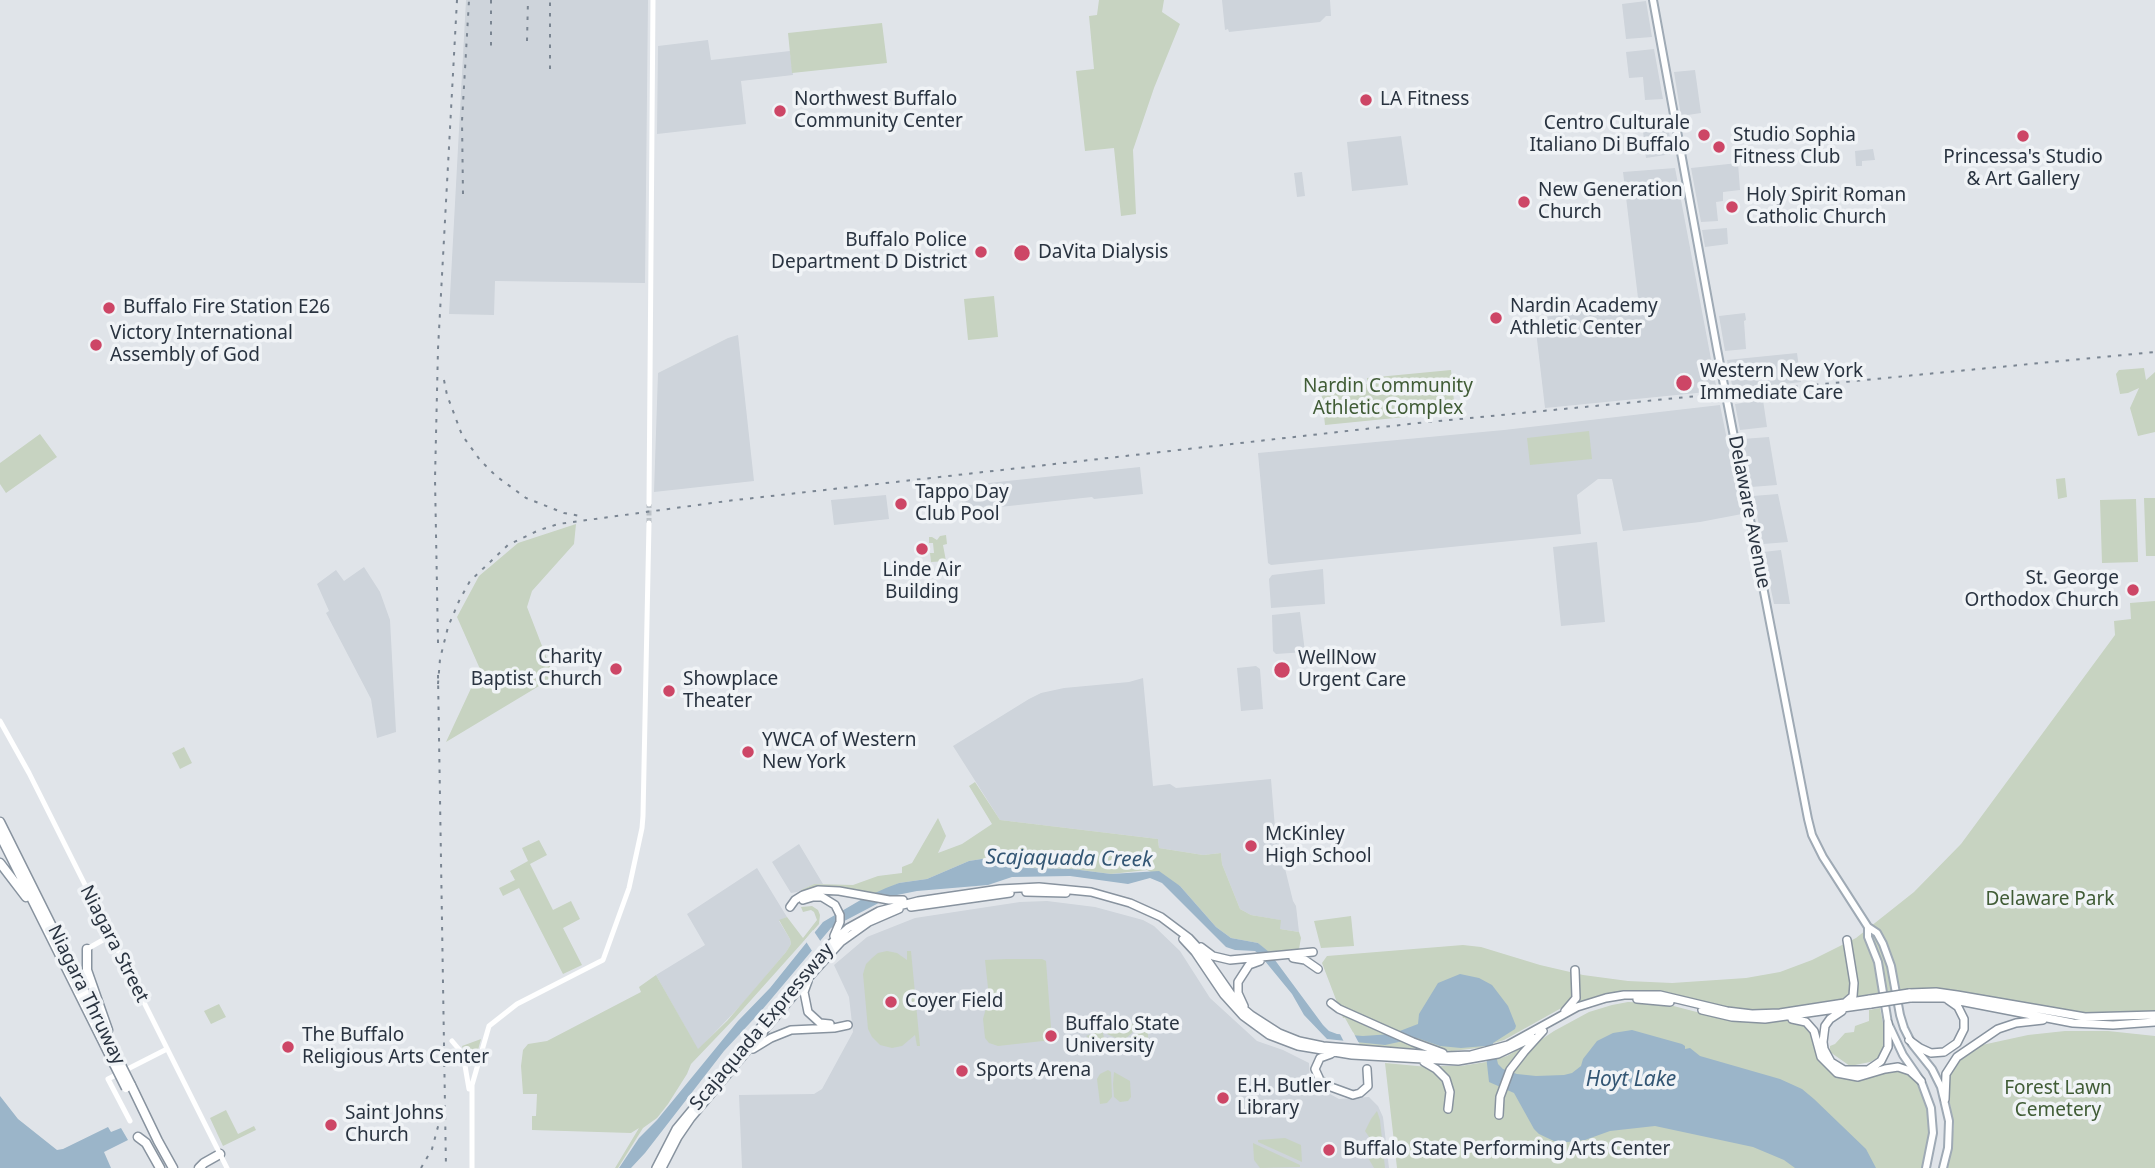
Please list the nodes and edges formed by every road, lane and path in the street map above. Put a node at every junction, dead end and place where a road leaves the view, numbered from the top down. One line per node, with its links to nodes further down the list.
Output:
1 (653, 0): 3 (main road)
2 (1653, 0): 10 (main road, Delaware Avenue)
3 (649, 504)
4 (649, 523): 52 (main road)
5 (0, 721): 11 (main road, Niagara Street)
6 (0, 822): 18 (highway, Niagara Thruway)
7 (0, 835): 12 (highway, Niagara Thruway)
8 (0, 863): 12 (highway)
9 (918, 901): 13 (highway, Scajaquada Expressway); 15 (highway, Scajaquada Expressway); 15 (highway)
10 (1868, 927): 36 (main road, Delaware Avenue); 39 (main road, Delaware Avenue)
11 (110, 936): 16 (main road); 41 (main road, Niagara Street)
12 (50, 937): 18 (highway, Niagara Thruway)
13 (1189, 938): 20 (highway); 31 (highway, Scajaquada Expressway)
14 (1847, 940): 24 (highway)
15 (827, 947): 65 (highway, Scajaquada Expressway)
16 (87, 948): 48 (highway)
17 (1313, 952): 19 (highway)
18 (61, 953): 48 (highway, Niagara Thruway)
19 (1280, 958): 20 (highway); 21 (highway)
20 (1256, 960): 31 (highway)
21 (1318, 969)
22 (1576, 970): 33 (highway)
23 (811, 975): 43 (highway, Scajaquada Expressway); 44 (highway, Scajaquada Expressway); 44 (highway)
24 (1854, 983): 27 (highway); 29 (highway)
25 (1909, 995): 26 (highway, Scajaquada Expressway); 27 (highway, Scajaquada Expressway, bridge); 32 (highway, Scajaquada Expressway)
26 (1944, 998): 35 (highway, Scajaquada Expressway); 39 (highway)
27 (1870, 1001): 29 (highway, Scajaquada Expressway); 30 (highway, Scajaquada Expressway)
28 (1331, 1003): 45 (highway)
29 (1843, 1003): 33 (highway, Scajaquada Expressway)
30 (1853, 1007): 34 (highway, Scajaquada Expressway); 36 (highway)
31 (1251, 1015): 45 (highway, Scajaquada Expressway)
32 (2155, 1015)
33 (1558, 1017): 42 (highway, Scajaquada Expressway)
34 (1783, 1018): 38 (highway, Scajaquada Expressway); 50 (highway)
35 (2061, 1021): 37 (highway, Scajaquada Expressway); 53 (highway)
36 (1888, 1023): 50 (main road, Delaware Avenue)
37 (2155, 1023)
38 (1543, 1031): 42 (highway, Scajaquada Expressway); 55 (highway)
39 (1909, 1040): 53 (main road, Delaware Avenue)
40 (452, 1041): 52 (main road)
41 (167, 1049): 56 (main road); 58 (main road, Niagara Street)
42 (1497, 1052): 46 (highway, Scajaquada Expressway)
43 (1337, 1053): 47 (highway, Scajaquada Expressway); 49 (highway)
44 (744, 1056): 66 (highway, Scajaquada Expressway)
45 (1461, 1056): 46 (highway, Scajaquada Expressway)
46 (1481, 1056): 47 (highway, Scajaquada Expressway)
47 (1409, 1060): 54 (highway)
48 (117, 1063): 51 (highway, Niagara Thruway, bridge)
49 (1367, 1069)
50 (1921, 1081): 67 (main road, Delaware Avenue)
51 (128, 1087): 60 (highway, Niagara Thruway); 61 (highway, Niagara Thruway)
52 (471, 1099): 64 (main road)
53 (1945, 1099): 68 (main road, Delaware Avenue)
54 (1448, 1109)
55 (1499, 1115)
56 (130, 1121)
57 (138, 1137): 59 (highway)
58 (220, 1154): 62 (highway); 63 (main road, Niagara Street)
59 (160, 1168)
60 (168, 1168)
61 (173, 1168)
62 (199, 1168)
63 (227, 1168)
64 (472, 1168)
65 (656, 1168)
66 (662, 1168)
67 (1926, 1168)
68 (1943, 1168)

